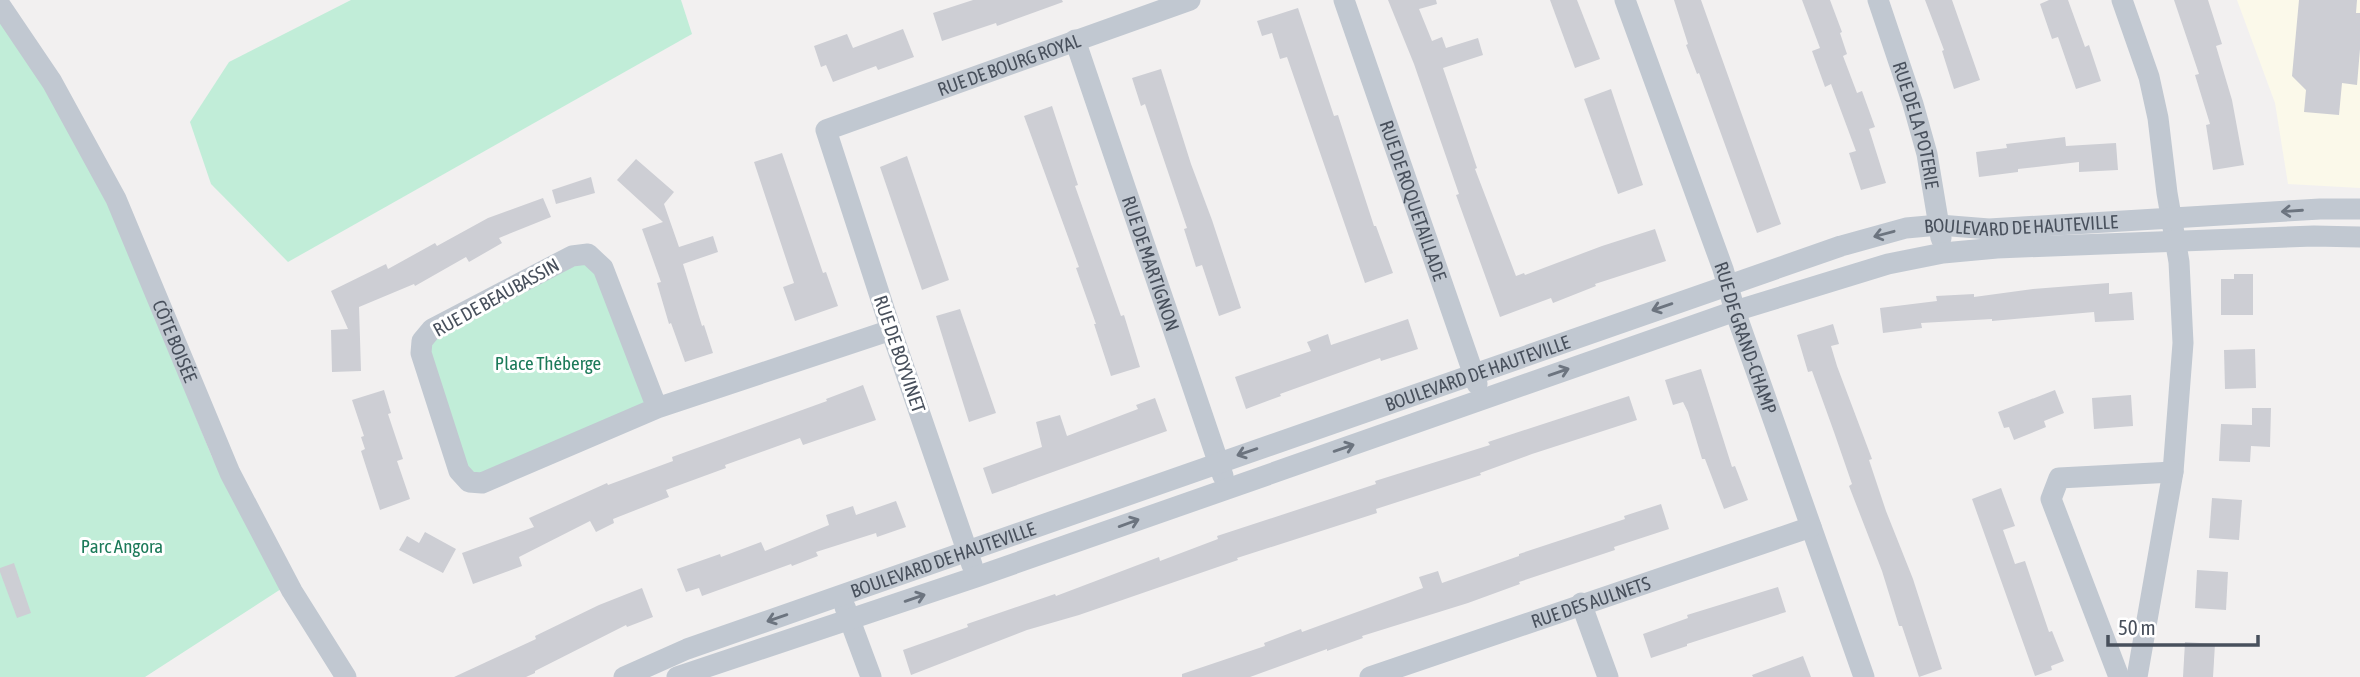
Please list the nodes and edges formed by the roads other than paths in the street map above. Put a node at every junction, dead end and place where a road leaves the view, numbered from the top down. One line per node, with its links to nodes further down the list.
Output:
1 (1190, 0): 7 (street, RUE DE BOURG ROYAL)
2 (1344, 0): 18 (street, RUE DE ROQUETAILLADE)
3 (1625, 0): 15 (street, RUE DE GRAND-CHAMP)
4 (1878, 0): 11 (street, RUE DE LA POTERIE)
5 (2122, 0): 10 (street)
6 (0, 5): 30 (street, CÔTE BOISÉE)
7 (1075, 40): 8 (street, RUE DE BOURG ROYAL); 21 (street, RUE DE MARTIGNON)
8 (826, 130): 17 (street, RUE DE BOYVINET)
9 (2360, 209): 10 (street, BOULEVARD DE HAUTEVILLE, one-way to 10)
10 (2171, 219): 11 (street, BOULEVARD DE HAUTEVILLE); 13 (street)
11 (1939, 225): 14 (street, RUE DE LA POTERIE); 15 (street, BOULEVARD DE HAUTEVILLE, one-way to 15)
12 (2360, 237): 13 (street, BOULEVARD DE HAUTEVILLE)
13 (2176, 242): 14 (street, BOULEVARD DE HAUTEVILLE); 22 (street)
14 (1943, 253): 16 (street, BOULEVARD DE HAUTEVILLE)
15 (1727, 285): 16 (street, RUE DE GRAND-CHAMP); 18 (street, BOULEVARD DE HAUTEVILLE, one-way to 18)
16 (1735, 311): 19 (street, BOULEVARD DE HAUTEVILLE, one-way to 16); 24 (street, RUE DE GRAND-CHAMP)
17 (891, 330): 20 (street, RUE DE BEAUBASSIN); 25 (street, RUE DE BOYVINET)
18 (1473, 373): 19 (street, RUE DE ROQUETAILLADE); 21 (street, BOULEVARD DE HAUTEVILLE, one-way to 21)
19 (1482, 400): 23 (street, BOULEVARD DE HAUTEVILLE, one-way to 19)
20 (657, 408): 20 (street, RUE DE BEAUBASSIN)
21 (1219, 462): 23 (street, RUE DE MARTIGNON); 25 (street, BOULEVARD DE HAUTEVILLE)
22 (2173, 472): 37 (street); 38 (street)
23 (1227, 488): 26 (street, BOULEVARD DE HAUTEVILLE, one-way to 23)
24 (1811, 527): 28 (street, RUE DES AULNETS); 36 (street, RUE DE GRAND-CHAMP)
25 (968, 552): 26 (street, RUE DE BOYVINET); 27 (street, BOULEVARD DE HAUTEVILLE)
26 (976, 577): 29 (street, BOULEVARD DE HAUTEVILLE, one-way to 26)
27 (841, 596): 29 (street); 31 (street, BOULEVARD DE HAUTEVILLE, one-way to 31)
28 (1581, 603): 34 (street, RUE DES AULNETS); 35 (street)
29 (850, 620): 32 (street, BOULEVARD DE HAUTEVILLE); 33 (street)
30 (346, 677)
31 (624, 677)
32 (677, 677)
33 (871, 677)
34 (1370, 677)
35 (1608, 677)
36 (1864, 677)
37 (2119, 677)
38 (2137, 677)

